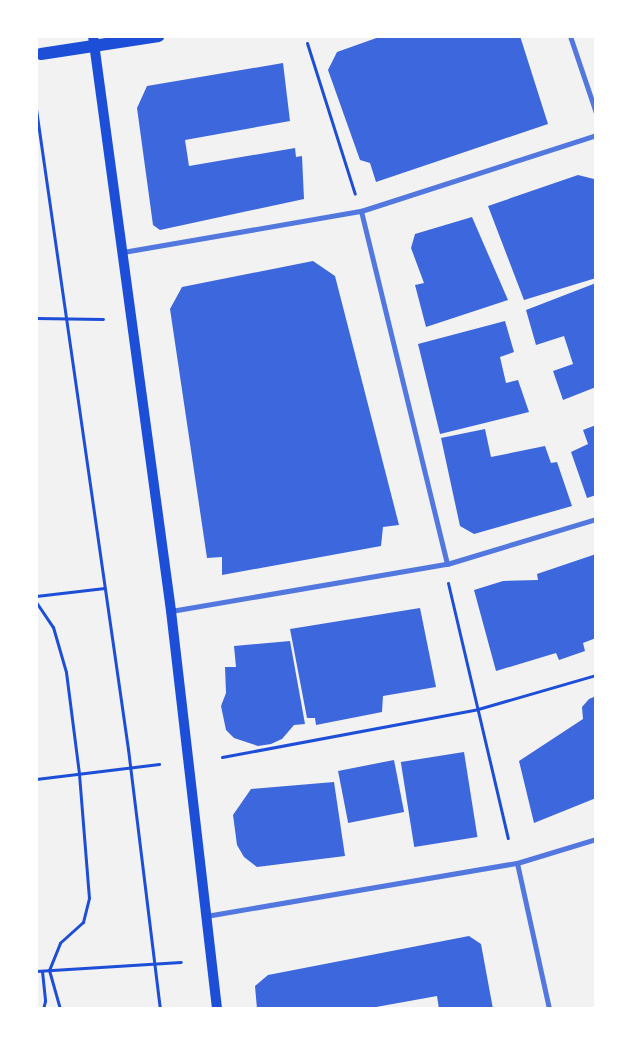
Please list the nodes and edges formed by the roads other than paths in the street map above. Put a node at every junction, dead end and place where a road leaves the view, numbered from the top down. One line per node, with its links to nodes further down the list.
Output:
1 (159, 36): 3 (main road)
2 (570, 36): 5 (street)
3 (94, 42): 4 (main road); 8 (main road)
4 (41, 54)
5 (596, 113)
6 (596, 135): 7 (street)
7 (361, 211): 8 (street); 10 (street)
8 (123, 252): 11 (main road)
9 (596, 519): 10 (street)
10 (447, 564): 11 (street)
11 (171, 610): 14 (main road)
12 (596, 839): 13 (street)
13 (518, 862): 14 (street); 16 (street)
14 (206, 916): 15 (main road)
15 (217, 1009)
16 (549, 1009)

